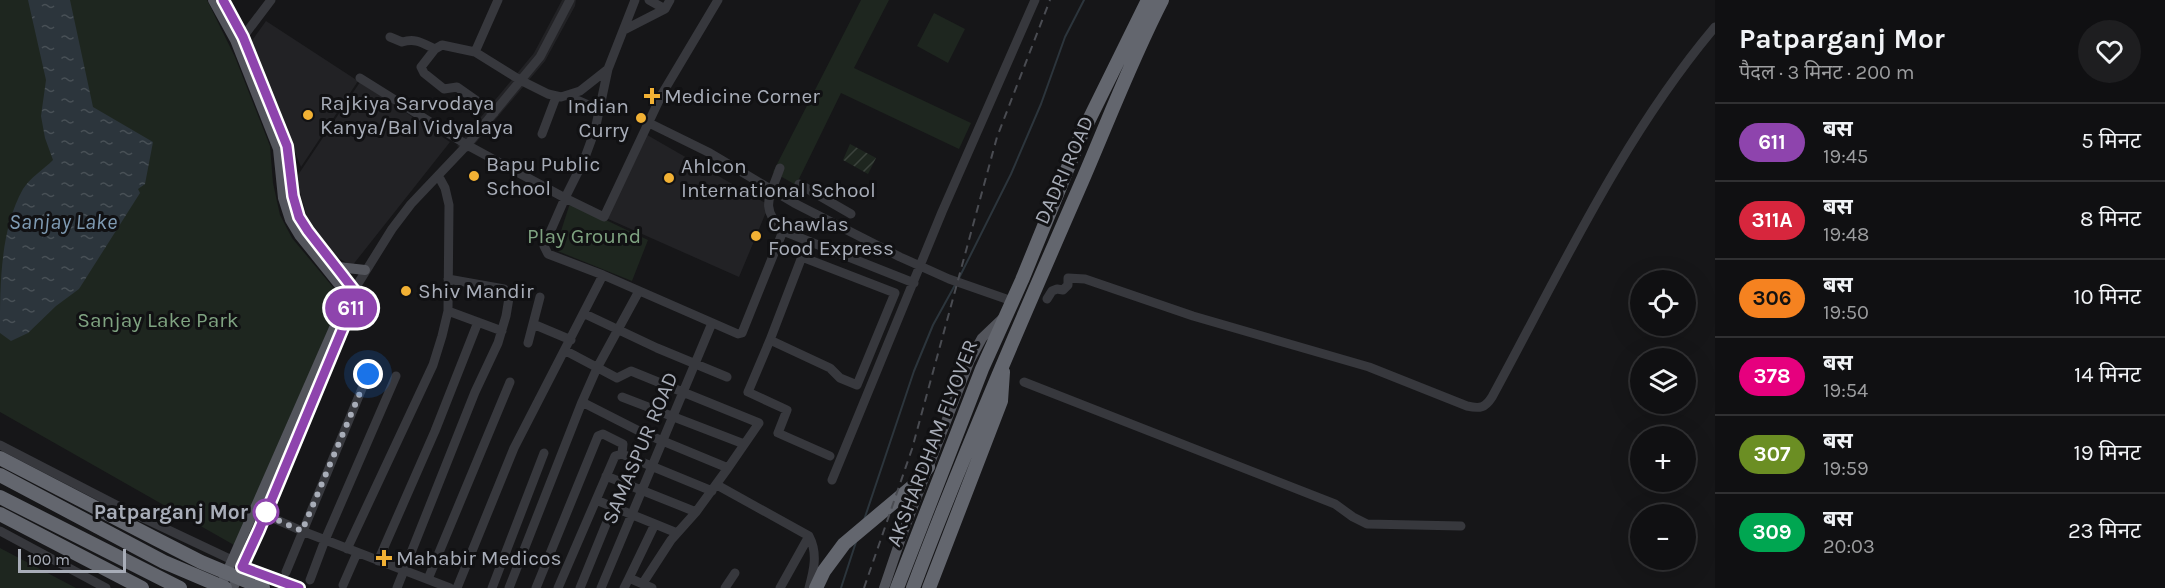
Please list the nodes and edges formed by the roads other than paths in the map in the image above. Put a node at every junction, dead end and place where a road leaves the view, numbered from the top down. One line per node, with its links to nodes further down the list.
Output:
1 (213, 0): 44 (main road)
2 (223, 0): 15 (main road)
3 (271, 0): 15 (street)
4 (498, 0): 18 (street)
5 (570, 0): 21 (street)
6 (635, 0): 14 (street)
7 (649, 0): 12 (street)
8 (718, 0): 26 (street)
9 (1035, 0): 42 (street)
10 (1148, 0): 49 (highway, DADRI ROAD)
11 (1162, 0): 62 (highway, DADRI ROAD)
12 (668, 4): 14 (street)
13 (1715, 27): 48 (street)
14 (624, 30): 19 (street)
15 (243, 37): 38 (main road)
16 (390, 37): 17 (street)
17 (435, 49): 18 (street); 25 (street)
18 (475, 52): 21 (street)
19 (608, 69): 22 (street); 24 (street)
20 (360, 78): 28 (street)
21 (520, 80): 23 (street); 25 (street)
22 (568, 96): 23 (street); 24 (street)
23 (556, 97): 27 (street)
24 (600, 110): 33 (street)
25 (494, 113): 28 (street)
26 (647, 122): 32 (street); 33 (street)
27 (542, 134)
28 (467, 145): 30 (street); 33 (street)
29 (780, 168): 32 (street)
30 (439, 177): 39 (street); 41 (street)
31 (799, 184): 34 (street)
32 (772, 190): 35 (street); 49 (street)
33 (565, 198): 40 (street)
34 (851, 214)
35 (783, 231): 36 (street); 54 (street)
36 (808, 241): 37 (street); 42 (street)
37 (802, 257): 45 (street); 59 (street)
38 (338, 267): 39 (main road); 44 (main road)
39 (365, 270): 44 (street)
40 (603, 275): 43 (street); 51 (street)
41 (448, 279): 50 (street); 56 (street)
42 (914, 283): 47 (street)
43 (639, 291): 54 (street); 57 (street)
44 (351, 293): 95 (main road); 104 (main road)
45 (895, 294): 47 (street); 59 (street)
46 (540, 297): 55 (street)
47 (907, 298): 86 (street)
48 (1047, 299)
49 (1012, 301): 52 (highway, DADRI ROAD)
50 (448, 311): 53 (street); 103 (street)
51 (585, 314): 57 (street); 58 (street)
52 (1006, 314): 82 (main road); 138 (highway, AKSHARDHAM FLYOVER)
53 (478, 322): 56 (street); 105 (street)
54 (712, 323): 63 (street, SAMASPUR ROAD)
55 (533, 324): 58 (street); 60 (street)
56 (502, 331): 107 (street)
57 (618, 331): 63 (street); 64 (street)
58 (571, 340): 61 (street)
59 (770, 340): 79 (street)
60 (528, 343)
61 (566, 351): 64 (street); 125 (street)
62 (1005, 358): 139 (highway, AKSHARDHAM FLYOVER); 140 (highway)
63 (695, 364): 67 (street); 70 (street, SAMASPUR ROAD)
64 (597, 368): 70 (street); 72 (street)
65 (368, 374): 99 (street)
66 (396, 376): 102 (street)
67 (727, 376)
68 (510, 382): 111 (street)
69 (1024, 382): 97 (street)
70 (683, 393): 73 (street, SAMASPUR ROAD); 75 (street)
71 (622, 397): 73 (street)
72 (582, 402): 74 (street); 127 (street)
73 (672, 418): 74 (street, SAMASPUR ROAD); 75 (street)
74 (662, 441): 81 (street, SAMASPUR ROAD); 83 (street)
75 (744, 444): 83 (street)
76 (0, 445): 104 (street)
77 (544, 453): 126 (street)
78 (622, 454): 81 (street); 85 (street); 128 (street)
79 (830, 456)
80 (0, 458): 115 (highway)
81 (652, 466): 87 (street); 88 (street, SAMASPUR ROAD)
82 (928, 467): 136 (highway); 137 (main road)
83 (728, 468): 87 (street)
84 (0, 475): 120 (highway)
85 (606, 476): 88 (street); 90 (street)
86 (832, 480)
87 (714, 488): 92 (street); 101 (street)
88 (642, 491): 92 (street); 94 (street, SAMASPUR ROAD)
89 (0, 497): 118 (highway)
90 (596, 500): 91 (street); 129 (street)
91 (613, 507): 94 (street); 130 (street)
92 (696, 512): 100 (street)
93 (0, 514): 117 (highway)
94 (632, 514): 96 (street); 131 (street, SAMASPUR ROAD)
95 (266, 515): 99 (street); 106 (main road)
96 (655, 524): 100 (street); 110 (street)
97 (1461, 526)
98 (0, 531): 116 (street)
99 (302, 531): 102 (street); 108 (street)
100 (677, 533): 114 (street)
101 (809, 536): 134 (street); 135 (street)
102 (325, 540): 103 (street); 112 (street)
103 (352, 551): 105 (street); 113 (street)
104 (232, 560): 119 (main road)
105 (378, 561): 107 (street)
106 (242, 567): 121 (main road); 122 (street)
107 (404, 570): 111 (street); 123 (street)
108 (286, 572)
109 (735, 573): 133 (street)
110 (629, 578): 114 (street); 132 (street)
111 (428, 579): 124 (street)
112 (310, 580)
113 (343, 585)
114 (647, 586)
115 (260, 587)
116 (106, 588)
117 (142, 588)
118 (180, 588)
119 (220, 588)
120 (225, 588)
121 (233, 588)
122 (299, 588)
123 (396, 588)
124 (450, 588)
125 (457, 588)
126 (492, 588)
127 (509, 588)
128 (536, 588)
129 (558, 588)
130 (580, 588)
131 (601, 588)
132 (624, 588)
133 (725, 588)
134 (780, 588)
135 (809, 588)
136 (816, 588)
137 (884, 588)
138 (897, 588)
139 (913, 588)
140 (929, 588)

